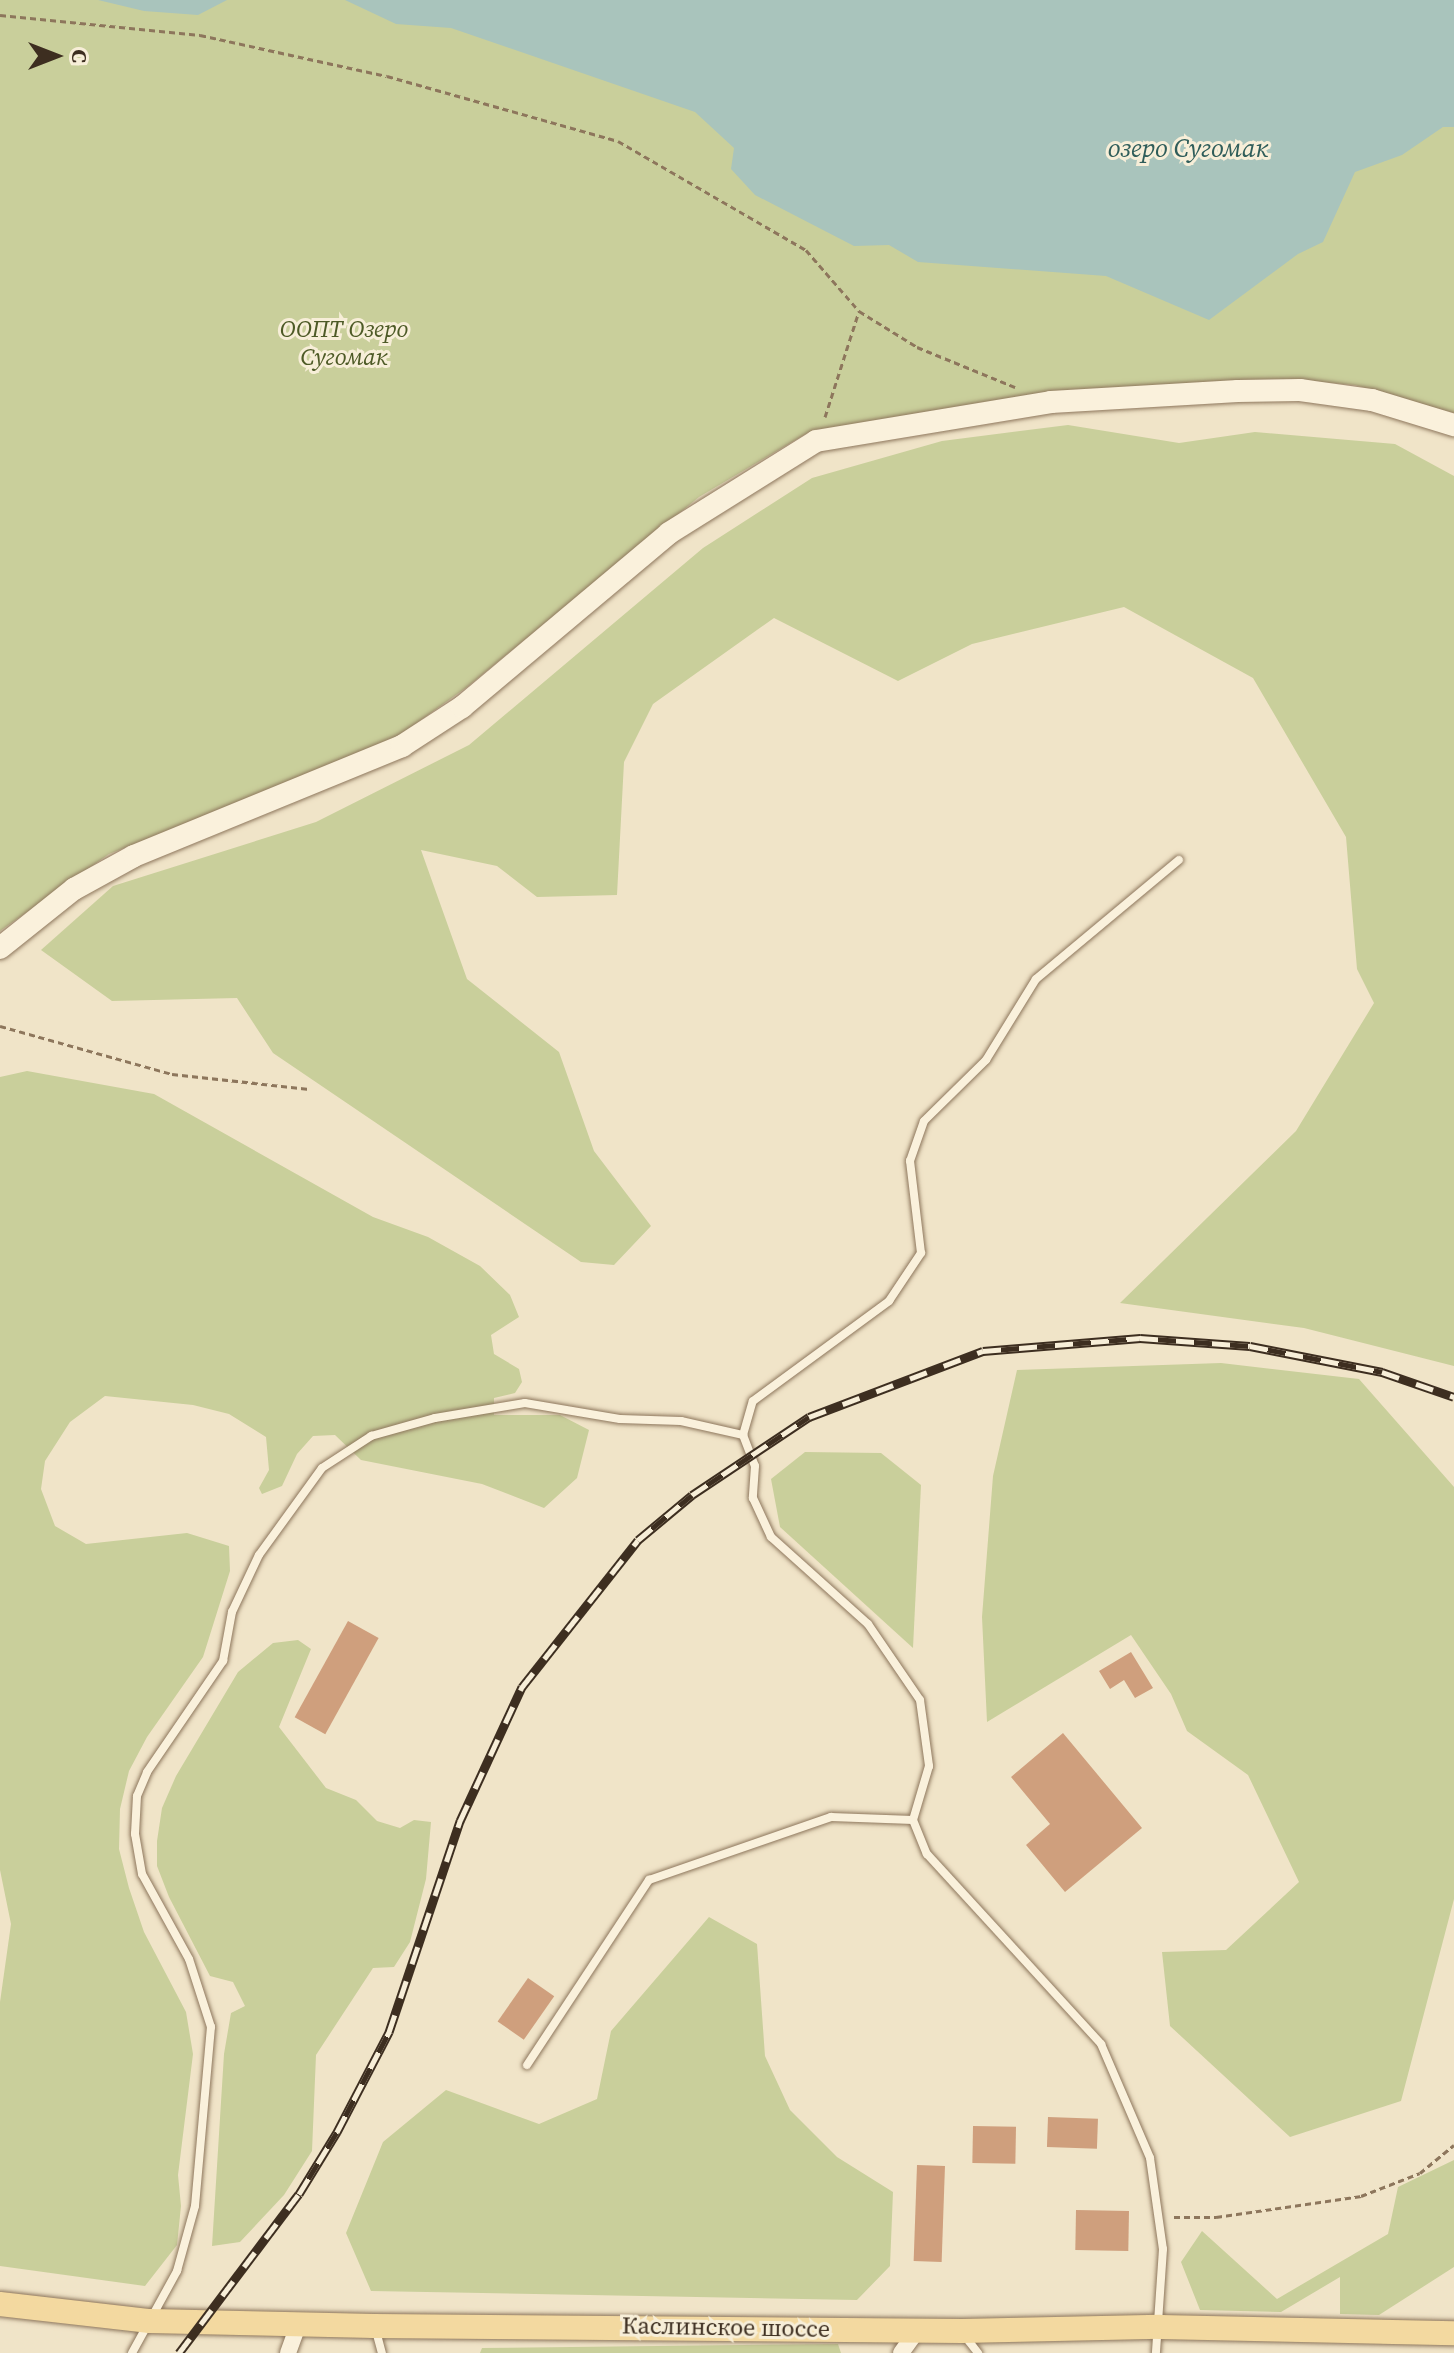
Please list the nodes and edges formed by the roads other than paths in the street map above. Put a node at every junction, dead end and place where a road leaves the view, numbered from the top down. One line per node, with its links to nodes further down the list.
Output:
1 (1454, 425): 3 (street)
2 (1179, 860): 4 (lane)
3 (0, 948)
4 (743, 1435): 5 (lane); 8 (lane)
5 (913, 1820): 6 (lane); 11 (lane)
6 (527, 2065)
7 (0, 2304): 8 (main road, Каслинское шоссе)
8 (150, 2321): 9 (main road, Каслинское шоссе); 15 (lane)
9 (298, 2325): 10 (main road, Каслинское шоссе); 16 (street)
10 (374, 2326): 12 (main road, Каслинское шоссе); 17 (lane)
11 (1160, 2327): 13 (main road, Каслинское шоссе); 14 (main road, Каслинское шоссе); 20 (lane)
12 (918, 2330): 13 (main road, Каслинское шоссе); 18 (street)
13 (962, 2331): 19 (lane)
14 (1454, 2333)
15 (132, 2353)
16 (288, 2353)
17 (382, 2353)
18 (901, 2353)
19 (978, 2353)
20 (1156, 2353)

